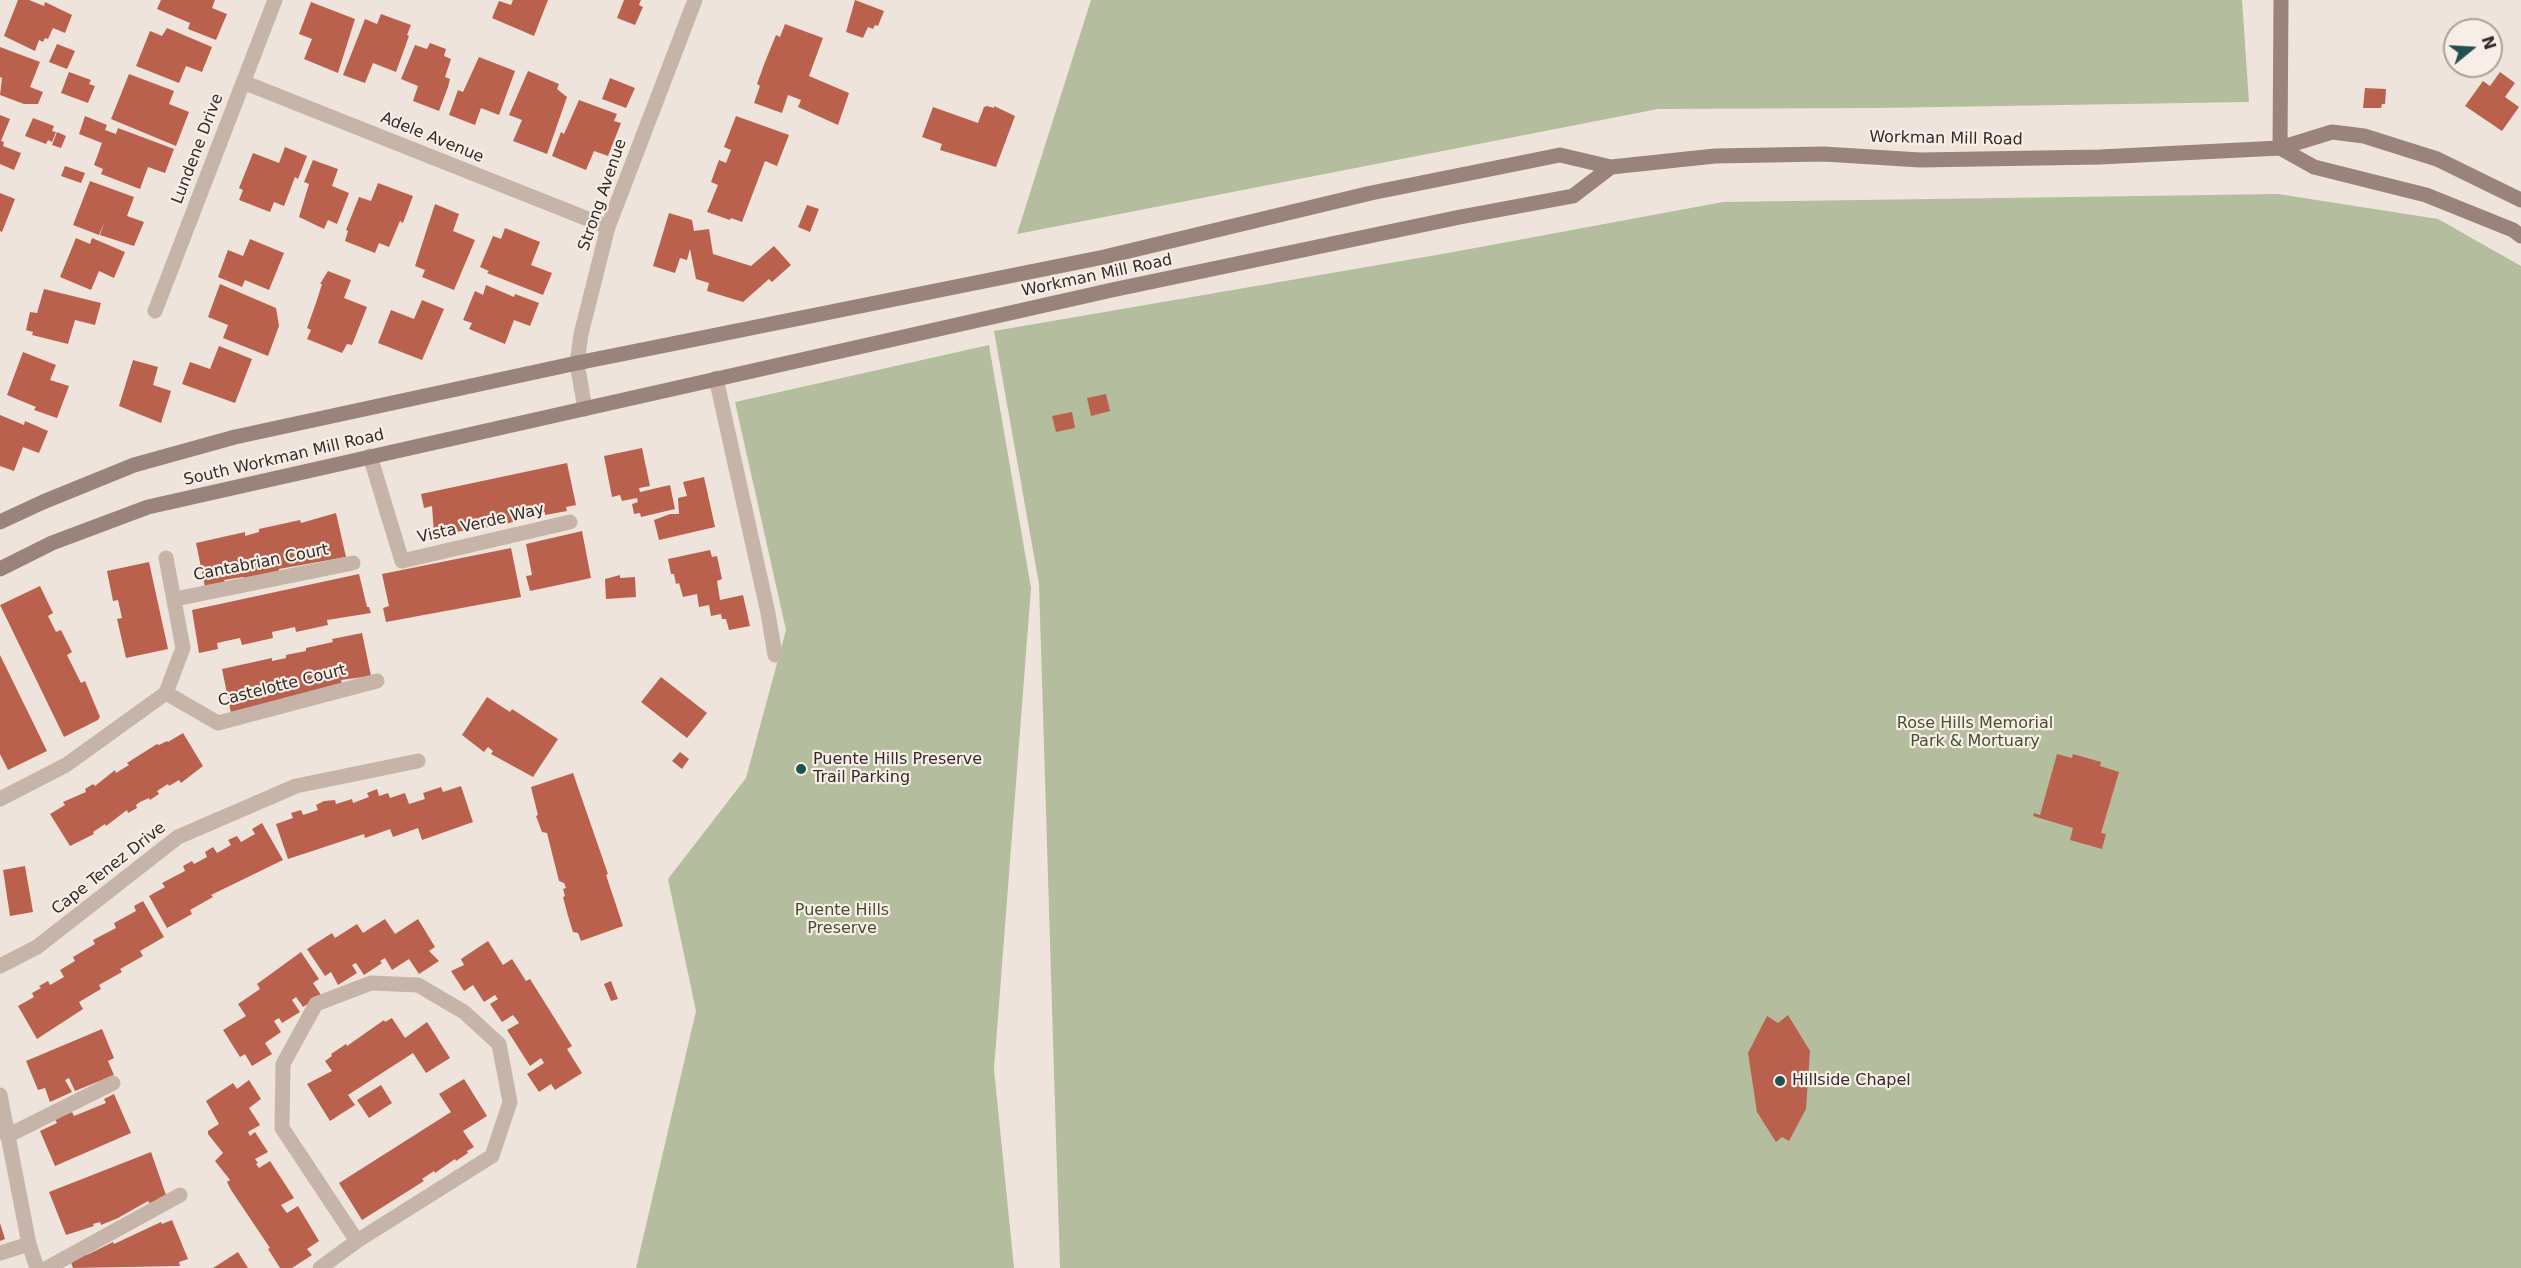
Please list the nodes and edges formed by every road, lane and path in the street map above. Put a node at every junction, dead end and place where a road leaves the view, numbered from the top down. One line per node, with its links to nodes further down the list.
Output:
1 (275, 0): 4 (street, Lundene Drive)
2 (695, 0): 8 (street, Strong Avenue)
3 (2281, 0): 5 (main road)
4 (243, 82): 8 (street, Adele Avenue); 10 (street, Lundene Drive)
5 (2280, 148): 6 (main road, Workman Mill Road); 7 (main road, Workman Mill Road); 9 (main road)
6 (1611, 167): 11 (main road, Workman Mill Road); 12 (main road, Workman Mill Road)
7 (2521, 200)
8 (608, 227): 11 (street, Strong Avenue)
9 (2521, 236)
10 (155, 310)
11 (577, 363): 13 (street, Strong Avenue); 15 (main road, South Workman Mill Road)
12 (716, 378): 13 (main road, Workman Mill Road); 21 (street)
13 (585, 409): 14 (main road, South Workman Mill Road)
14 (370, 456): 16 (street, Vista Verde Way); 19 (main road, South Workman Mill Road)
15 (0, 522)
16 (570, 522)
17 (166, 558): 20 (street)
18 (353, 563): 20 (street, Cantabrian Court)
19 (0, 569)
20 (175, 599): 23 (street)
21 (775, 655)
22 (377, 681): 23 (street, Castelotte Court)
23 (166, 693): 25 (street)
24 (418, 761): 26 (street, Cape Tenez Drive)
25 (0, 799)
26 (0, 966)
27 (113, 1083): 29 (street)
28 (0, 1095): 29 (street)
29 (7, 1136): 32 (street)
30 (180, 1195): 35 (street)
31 (357, 1241): 31 (street); 36 (street)
32 (29, 1244): 33 (street); 34 (street)
33 (0, 1253)
34 (37, 1268)
35 (47, 1268)
36 (320, 1268)

